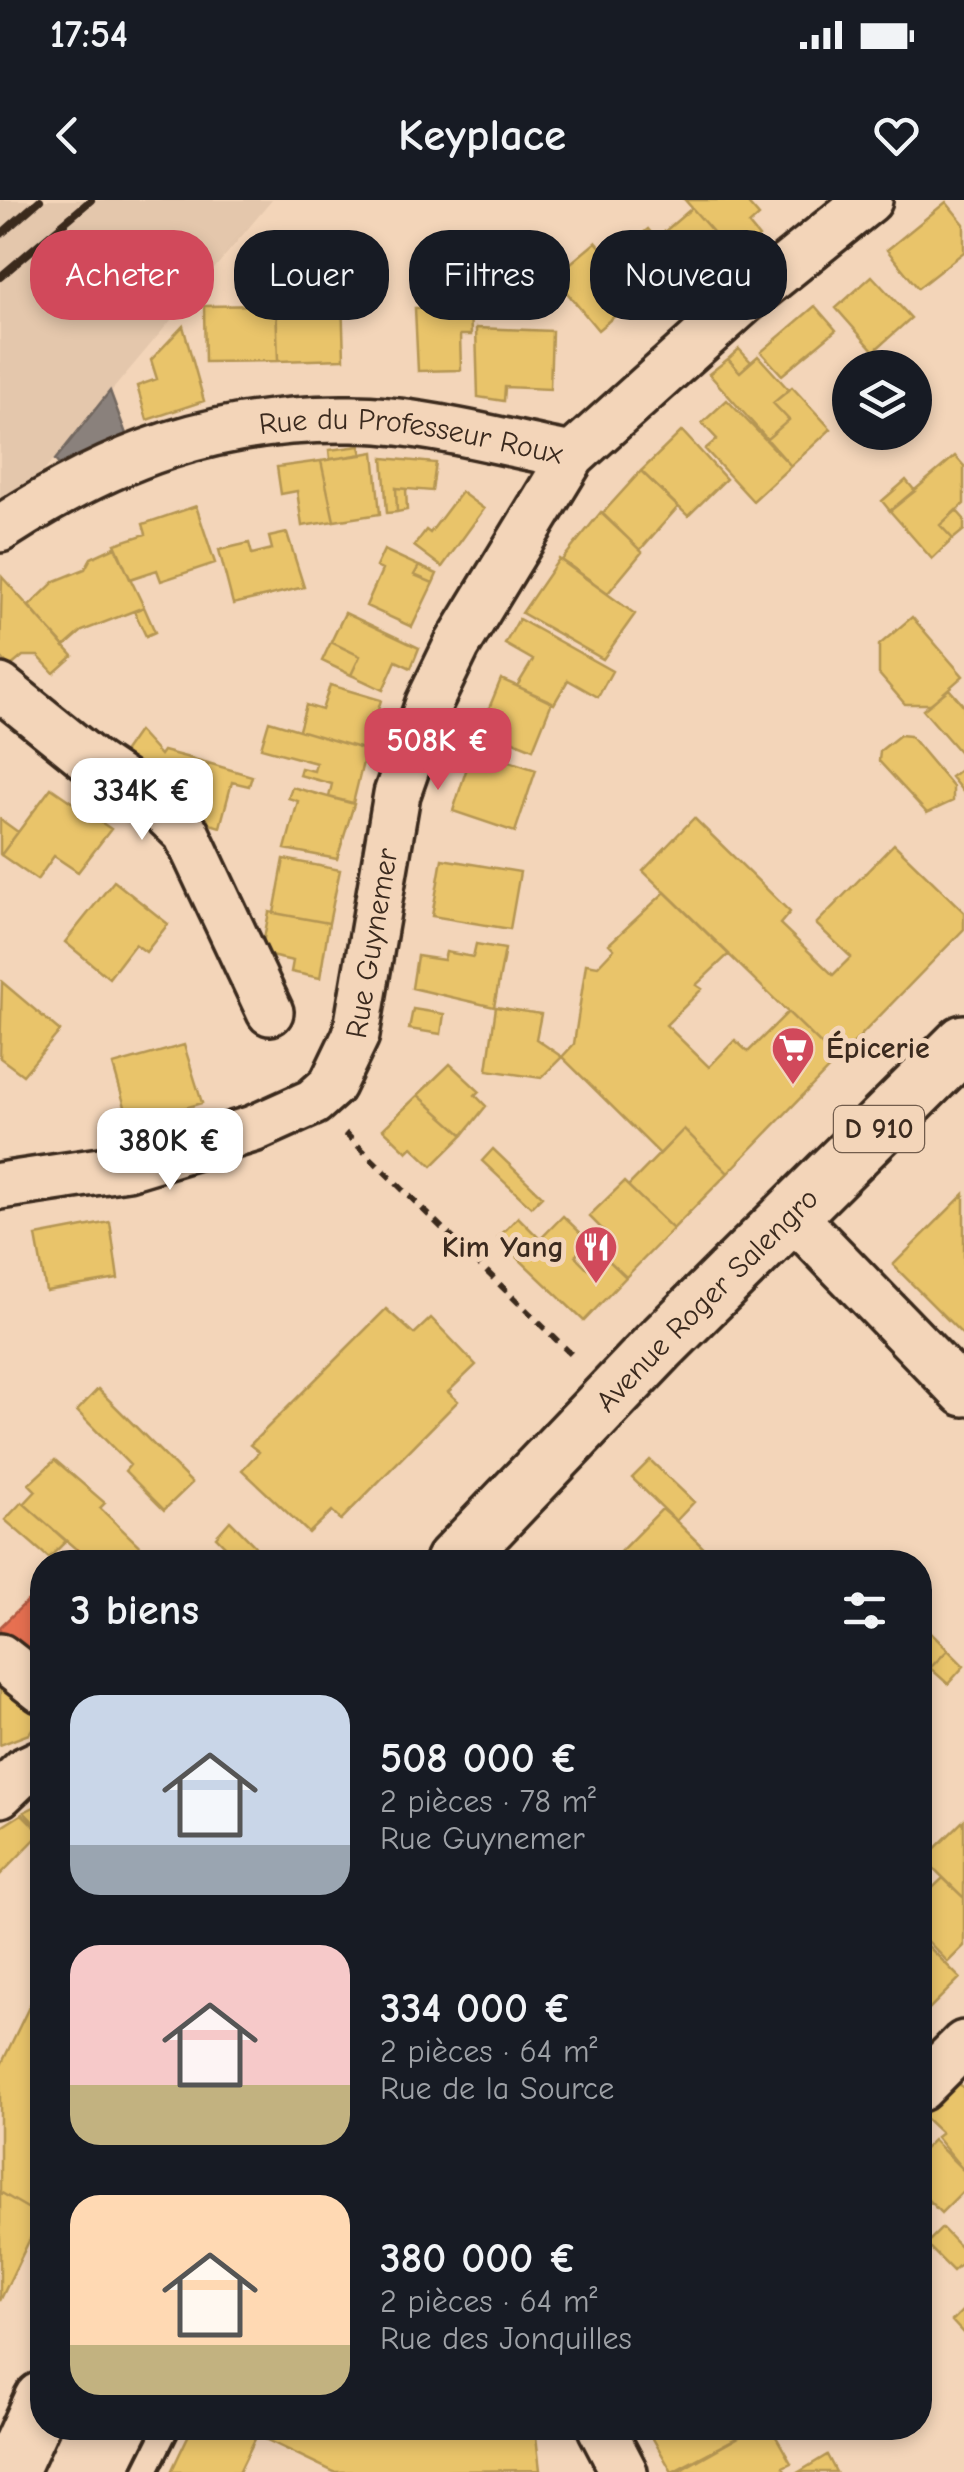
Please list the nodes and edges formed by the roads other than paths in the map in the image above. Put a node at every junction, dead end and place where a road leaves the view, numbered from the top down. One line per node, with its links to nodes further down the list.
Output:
1 (870, 200): 2 (street, Rue du Professeur Roux)
2 (572, 456): 3 (street, Rue du Professeur Roux); 7 (street, Rue Guynemer)
3 (0, 529)
4 (0, 687): 5 (street)
5 (270, 1012)
6 (964, 1043): 8 (main road, Avenue Roger Salengro / D 910)
7 (0, 1186)
8 (794, 1216): 9 (street); 10 (main road, Avenue Roger Salengro / D 910)
9 (964, 1394)
10 (463, 1550)
11 (0, 1658): 12 (street)
12 (30, 1681)
13 (964, 2044): 14 (street)
14 (932, 2076)
15 (30, 2426): 18 (main road)
16 (161, 2440): 19 (lane)
17 (607, 2440): 20 (street)
18 (9, 2472)
19 (145, 2472)
20 (624, 2472)

